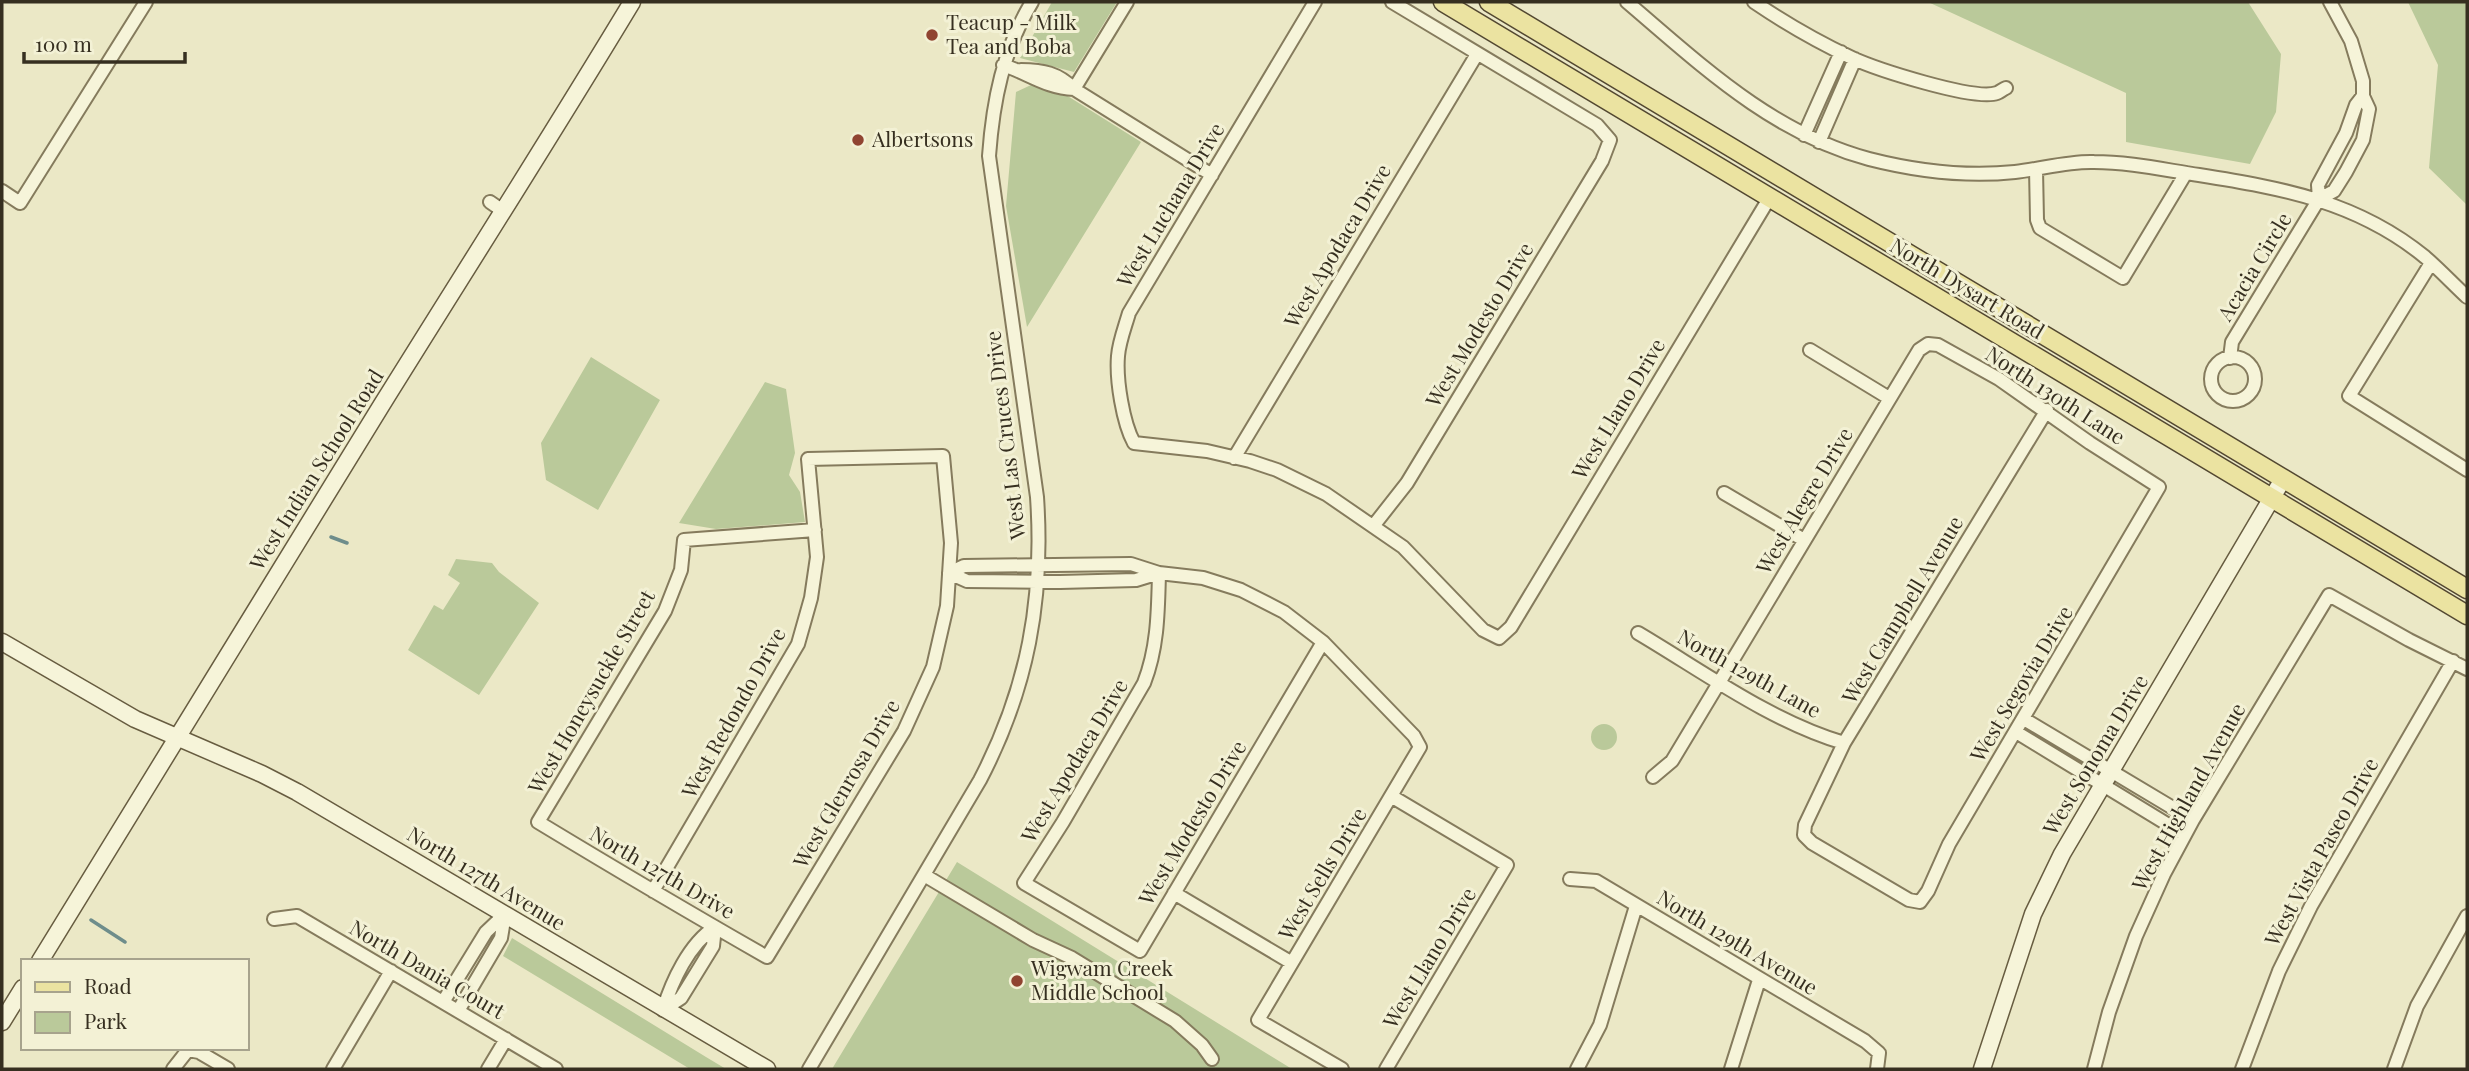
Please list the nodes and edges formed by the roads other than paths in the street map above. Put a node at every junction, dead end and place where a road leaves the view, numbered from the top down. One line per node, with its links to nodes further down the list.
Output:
1 (146, 2): 24 (street)
2 (632, 2): 58 (street, West Indian School Road)
3 (1032, 2): 15 (street, West Las Cruces Drive)
4 (1127, 2): 17 (street)
5 (1315, 2): 23 (street, West Luchana Drive)
6 (1392, 2): 13 (street)
7 (1443, 2): 25 (main road, North Dysart Road)
8 (1489, 2): 37 (main road, North Dysart Road)
9 (1627, 2): 19 (street)
10 (1754, 2): 12 (street)
11 (2330, 2): 18 (street)
12 (1841, 52): 14 (street); 19 (street)
13 (1477, 54): 35 (street, West Apodaca Drive); 41 (street, West Modesto Drive)
14 (1855, 59): 16 (street); 20 (street)
15 (1003, 65): 17 (street); 44 (street, West Las Cruces Drive)
16 (2006, 88)
17 (1074, 89): 23 (street)
18 (2363, 96): 26 (street); 26 (street)
19 (1804, 135): 20 (street)
20 (1819, 142): 21 (street)
21 (2036, 169): 22 (street); 22 (street)
22 (2186, 173): 26 (street)
23 (1212, 175): 35 (street, West Luchana Drive)
24 (2, 191)
25 (1770, 197): 40 (main road, North Dysart Road); 41 (street, West Llano Drive)
26 (2319, 199): 27 (street); 31 (street, Acacia Circle)
27 (2431, 263): 28 (street); 36 (street)
28 (2467, 297)
29 (1928, 344): 32 (street, West Alegre Drive); 33 (street, North 130th Lane)
30 (1810, 350): 32 (street)
31 (2230, 358)
32 (1889, 398): 43 (street, West Alegre Drive)
33 (2047, 410): 38 (street, North 130th Lane); 59 (street, West Campbell Avenue)
34 (943, 456): 42 (street, West Redondo Drive); 45 (street, West Glenrosa Drive)
35 (1234, 458): 41 (street)
36 (2467, 470)
37 (2283, 479): 40 (street, West Sonoma Drive); 48 (main road, North Dysart Road)
38 (2159, 487): 56 (street, West Segovia Drive)
39 (1724, 492): 43 (street)
40 (2272, 498): 49 (main road, North Dysart Road); 61 (street, West Sonoma Drive)
41 (1374, 525)
42 (816, 530): 64 (street, West Honeysuckle Street); 69 (street, West Redondo Drive)
43 (1804, 540): 55 (street, West Alegre Drive)
44 (1038, 566): 45 (street); 46 (street); 47 (street, West Las Cruces Drive)
45 (949, 573): 47 (street); 77 (street, West Glenrosa Drive)
46 (1159, 573): 47 (street); 52 (street); 76 (street, West Apodaca Drive)
47 (1038, 582): 67 (street, West Las Cruces Drive)
48 (2467, 589)
49 (2467, 615)
50 (1638, 633): 55 (street, North 129th Lane)
51 (2, 642): 58 (street, North 127th Avenue)
52 (1323, 642): 62 (street, West Sells Drive); 70 (street, West Modesto Drive)
53 (2453, 661): 54 (street); 63 (street, West Highland Avenue); 104 (street, West Vista Paseo Drive)
54 (2467, 669)
55 (1720, 682): 59 (street, North 129th Lane); 60 (street, West Alegre Drive)
56 (2024, 719): 57 (street, West Segovia Drive); 61 (street)
57 (2016, 732): 61 (street); 65 (street, West Segovia Drive)
58 (176, 736): 72 (street, North 127th Avenue); 78 (street, West Indian School Road)
59 (1844, 743): 65 (street, West Campbell Avenue)
60 (1653, 777)
61 (2107, 778): 63 (street); 66 (street); 102 (street, West Sonoma Drive)
62 (1391, 796): 79 (street, West Sells Drive); 98 (street, West Llano Drive)
63 (2193, 820): 66 (street, West Highland Avenue)
64 (538, 822): 69 (street, North 127th Drive)
65 (1804, 835)
66 (2185, 835): 103 (street, West Highland Avenue)
67 (924, 875): 89 (street); 96 (street, West Las Cruces Drive)
68 (1570, 879): 71 (street, North 129th Avenue)
69 (653, 891): 75 (street, North 127th Drive)
70 (1174, 893): 76 (street, West Modesto Drive); 79 (street)
71 (1636, 906): 81 (street, North 129th Avenue); 99 (street)
72 (505, 914): 83 (street); 84 (street, North 127th Avenue); 85 (street)
73 (2467, 916): 105 (street)
74 (274, 919): 80 (street, North Dania Court)
75 (715, 927): 77 (street, North 127th Drive); 84 (street)
76 (1139, 951)
77 (767, 957)
78 (41, 959)
79 (1292, 963): 97 (street, West Sells Drive)
80 (391, 971): 83 (street, North Dania Court); 92 (street)
81 (1759, 979): 100 (street); 101 (street, North 129th Avenue)
82 (21, 991): 86 (street)
83 (443, 1002): 85 (street, North Dania Court)
84 (663, 1010): 95 (street, North 127th Avenue)
85 (458, 1011): 87 (street, North Dania Court)
86 (2, 1022)
87 (506, 1039): 93 (street); 94 (street, North Dania Court)
88 (188, 1050): 90 (street); 91 (street)
89 (1212, 1059)
90 (173, 1069)
91 (228, 1069)
92 (333, 1069)
93 (488, 1069)
94 (556, 1069)
95 (767, 1069)
96 (809, 1069)
97 (1342, 1069)
98 (1386, 1069)
99 (1577, 1069)
100 (1731, 1069)
101 (1877, 1069)
102 (1982, 1069)
103 (2094, 1069)
104 (2242, 1069)
105 (2394, 1069)

